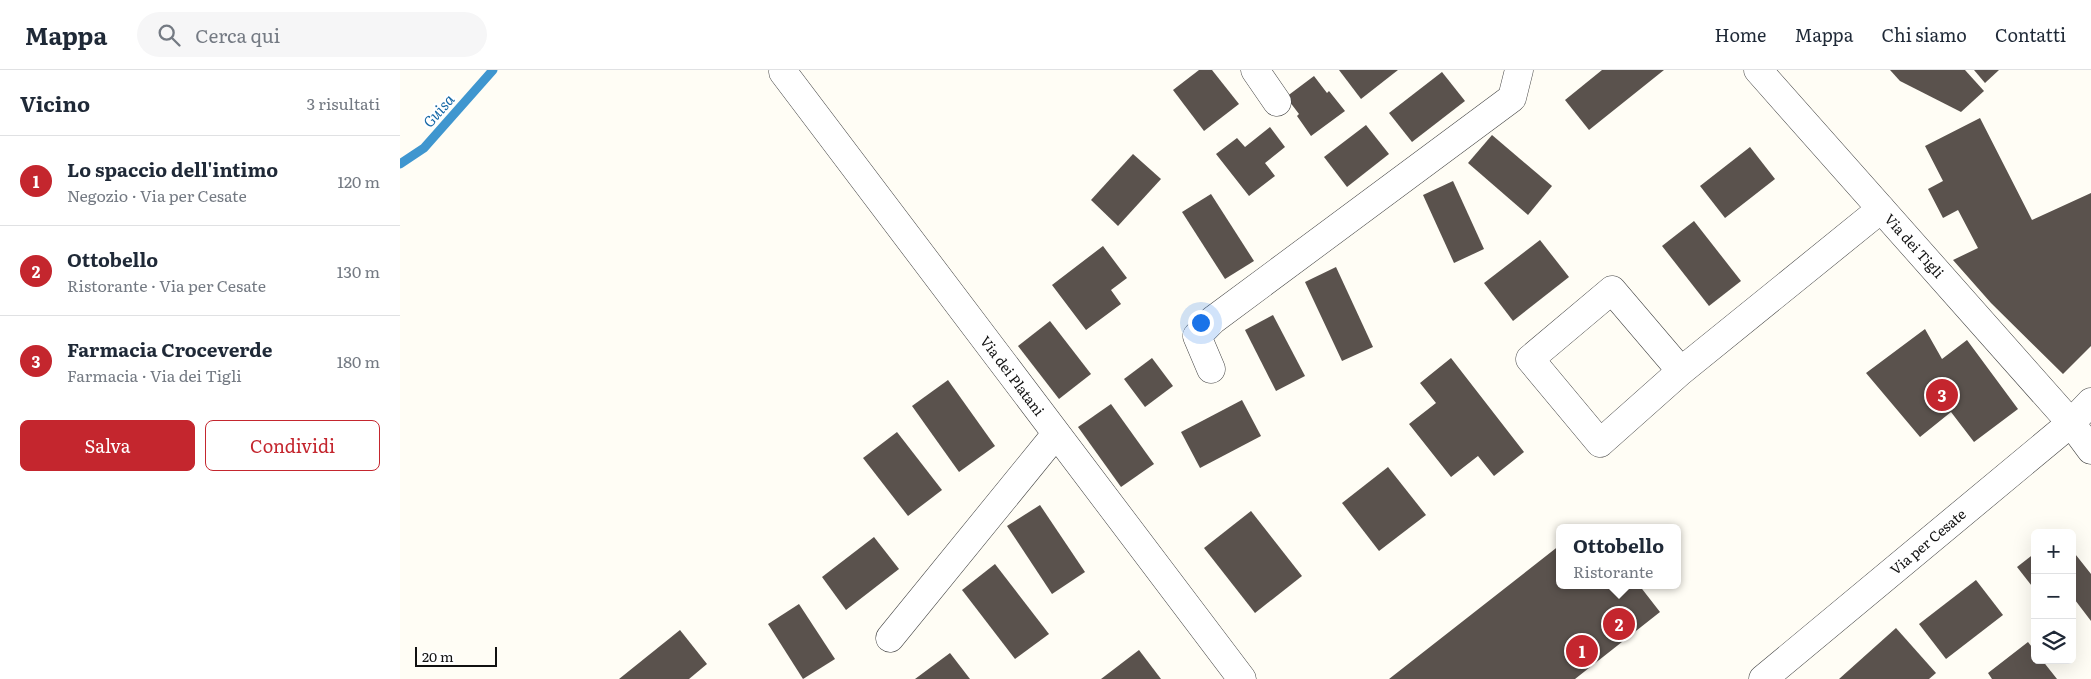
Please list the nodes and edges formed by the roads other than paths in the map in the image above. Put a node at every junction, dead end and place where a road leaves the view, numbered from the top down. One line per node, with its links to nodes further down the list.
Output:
1 (1254, 70): 5 (street)
2 (1519, 70): 7 (street)
3 (1758, 70): 6 (street, Via dei Tigli)
4 (783, 72): 11 (street, Via dei Platani)
5 (1277, 102)
6 (1881, 210): 8 (street); 10 (street, Via dei Tigli)
7 (1211, 369)
8 (1681, 371): 8 (street)
9 (2091, 402): 10 (street, Via per Cesate)
10 (2071, 423): 12 (street, Via dei Tigli); 15 (street, Via per Cesate)
11 (1056, 434): 13 (street); 14 (street, Via dei Platani)
12 (2091, 450)
13 (890, 638)
14 (1242, 679)
15 (1764, 679)

